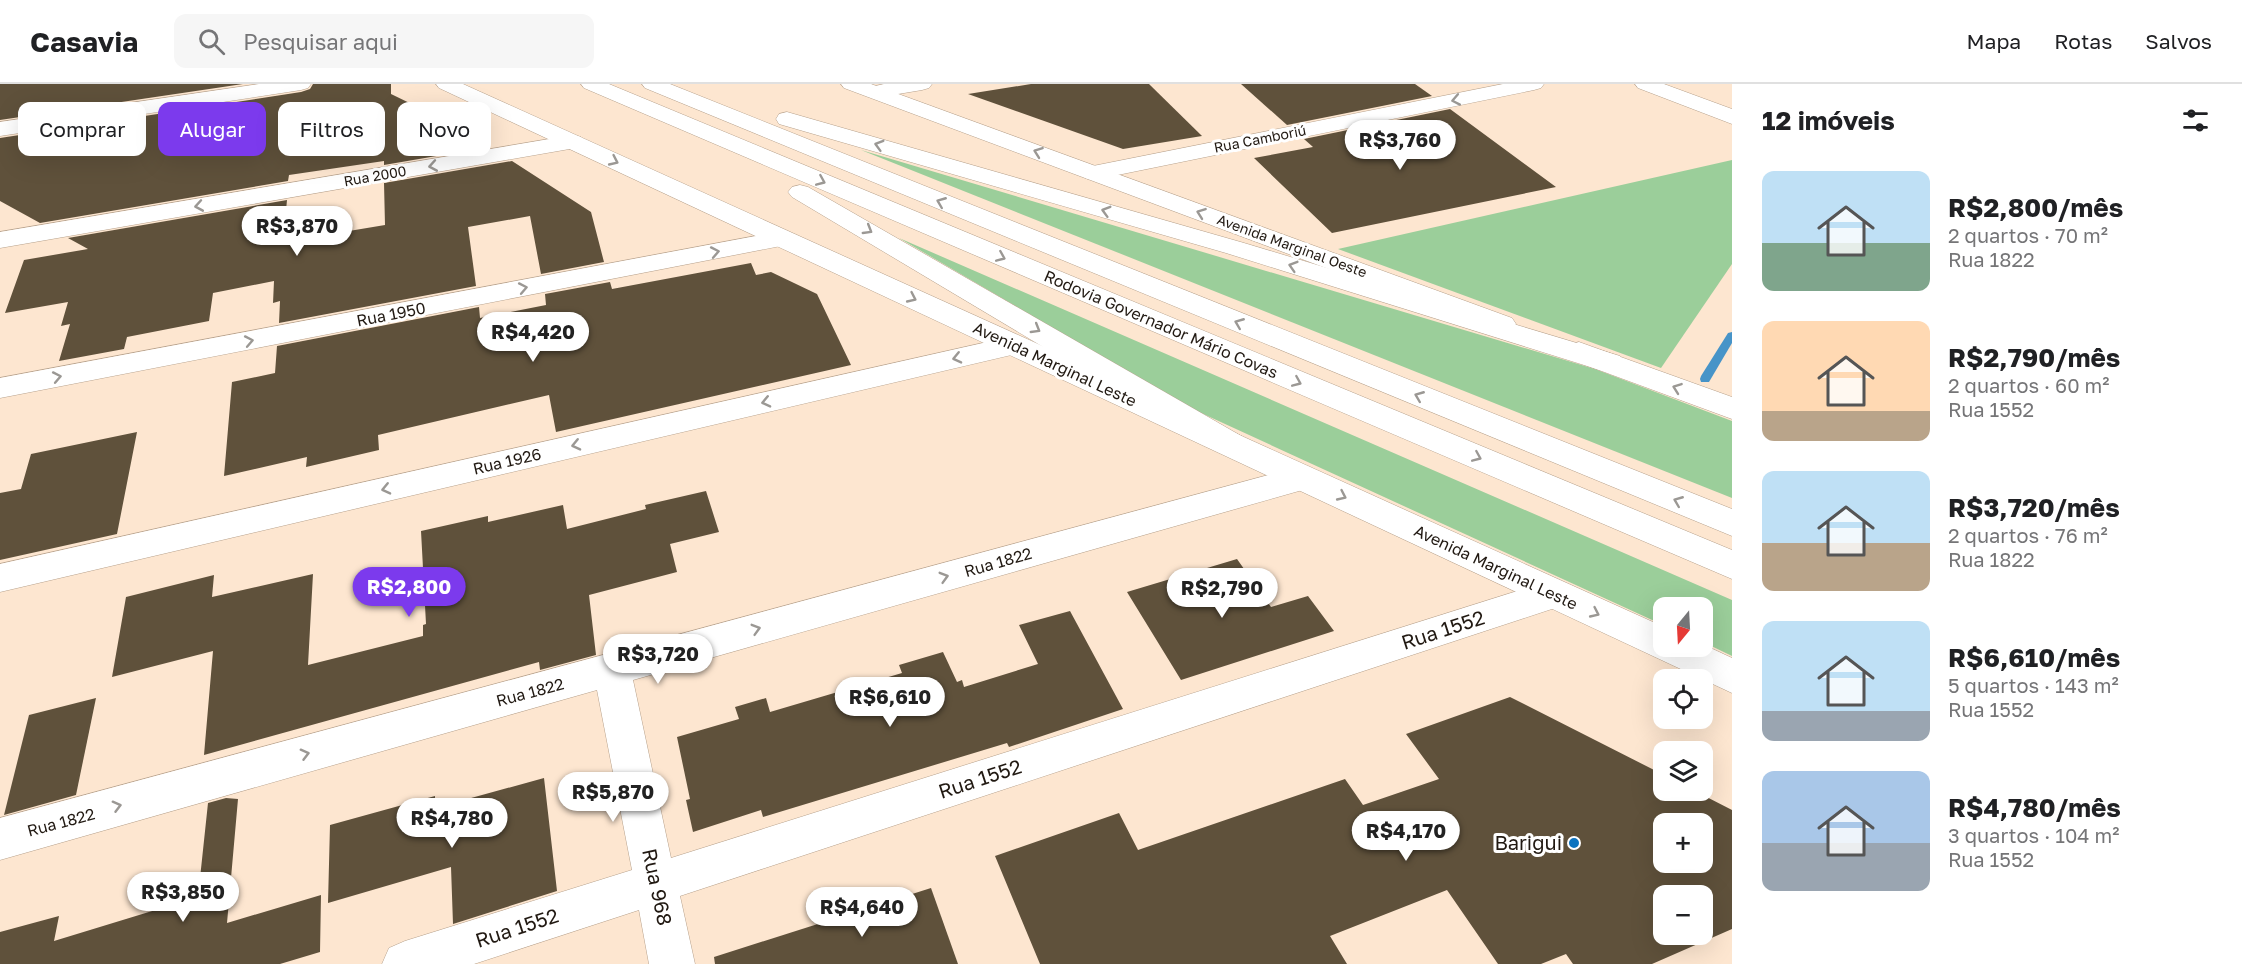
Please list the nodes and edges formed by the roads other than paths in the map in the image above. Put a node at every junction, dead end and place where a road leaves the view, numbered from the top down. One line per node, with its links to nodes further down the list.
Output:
1 (301, 84): 14 (main road)
2 (447, 84): 15 (main road, Avenida Marginal Leste)
3 (591, 84): 11 (main road, Rodovia Governador Mário Covas)
4 (659, 84): 20 (main road, one-way to 4)
5 (852, 84): 10 (main road, Avenida Marginal Oeste)
6 (922, 84): 10 (main road)
7 (1534, 84): 16 (main road, Rua Camboriú, one-way to 16)
8 (1645, 84): 13 (main road)
9 (1686, 84): 12 (main road)
10 (874, 92): 16 (main road, Avenida Marginal Oeste, one-way to 10)
11 (642, 93): 23 (main road, one-way to 23); 25 (main road, Rodovia Governador Mário Covas, one-way to 11); 26 (main road, Rodovia Governador Mário Covas, one-way to 26)
12 (1732, 101)
13 (1732, 117)
14 (0, 129)
15 (573, 142): 17 (main road, Avenida Marginal Leste, one-way to 17); 18 (main road, Rua 2000, one-way to 18)
16 (1092, 173): 20 (main road, Avenida Marginal Oeste, one-way to 16)
17 (782, 239): 19 (main road, Avenida Marginal Leste, one-way to 19); 21 (main road, Rua 1950, one-way to 17)
18 (0, 240)
19 (1014, 345): 23 (main road, Avenida Marginal Leste); 27 (main road, Rua 1926, one-way to 27)
20 (1610, 363): 22 (main road, Avenida Marginal Oeste, one-way to 20)
21 (0, 388)
22 (1732, 408)
23 (1232, 445): 24 (main road, Avenida Marginal Leste)
24 (1302, 478): 28 (main road, Avenida Marginal Leste, one-way to 28); 31 (main road, Rua 1822, one-way to 24)
25 (1732, 523)
26 (1732, 565)
27 (0, 578)
28 (1555, 594): 29 (main road, Avenida Marginal Leste, one-way to 29); 34 (main road, Rua 1552)
29 (1653, 639)
30 (1692, 657): 32 (main road)
31 (612, 670): 33 (main road, Rua 1822, one-way to 31); 34 (main road, Rua 968)
32 (1732, 676)
33 (0, 839)
34 (656, 883): 35 (main road, Rua 1552); 36 (main road, Rua 968)
35 (405, 964)
36 (672, 964)

